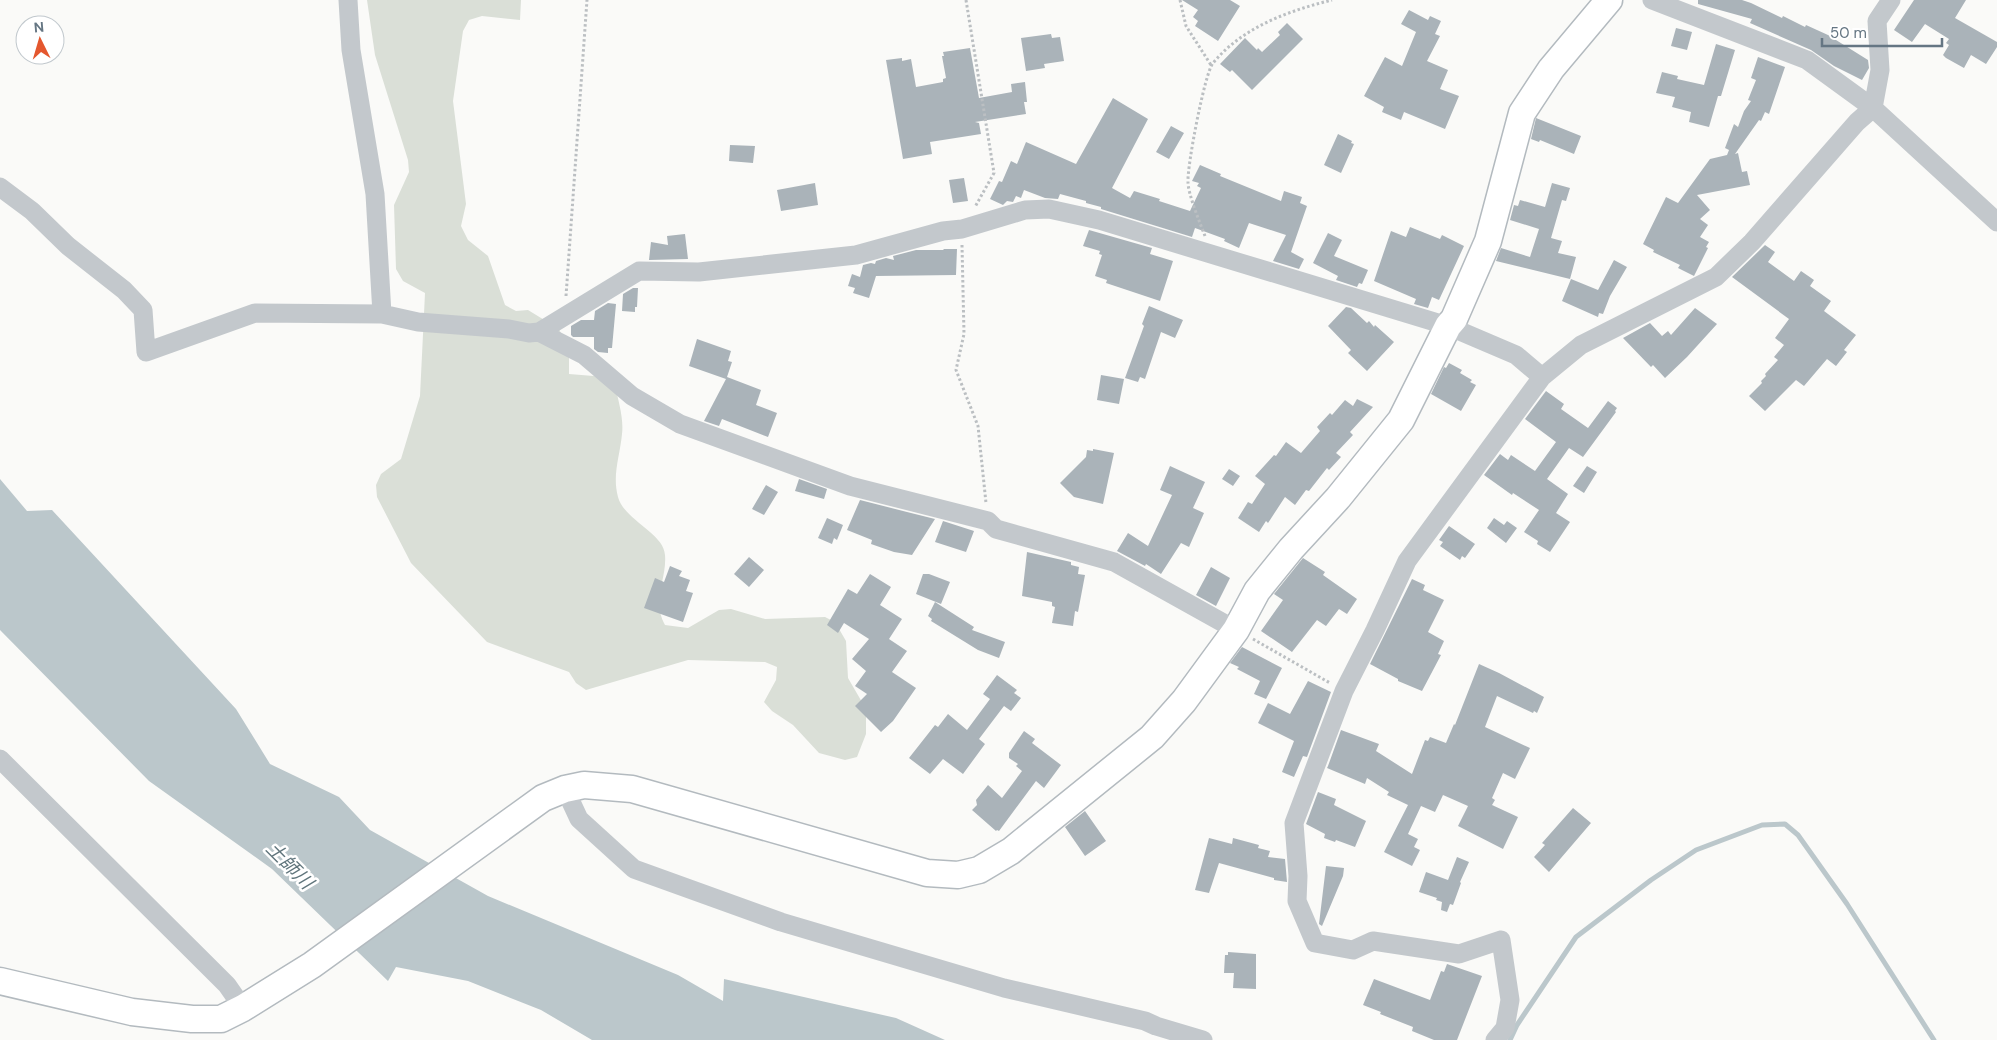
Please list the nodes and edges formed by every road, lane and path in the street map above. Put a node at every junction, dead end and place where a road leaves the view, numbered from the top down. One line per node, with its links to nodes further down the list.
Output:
1 (348, 0): 15 (street)
2 (588, 0): 16 (path)
3 (966, 0): 13 (path)
4 (1180, 0): 9 (path)
5 (1332, 0): 9 (path)
6 (1609, 0): 17 (street)
7 (1652, 0): 10 (street)
8 (1891, 0): 10 (street)
9 (1211, 64): 14 (path)
10 (1873, 108): 12 (street); 19 (street)
11 (0, 187): 15 (street)
12 (1997, 222)
13 (962, 229): 14 (street); 16 (street); 20 (path)
14 (1210, 253): 17 (street)
15 (382, 314): 18 (street)
16 (564, 318): 18 (street)
17 (1448, 326): 19 (street); 21 (street)
18 (539, 332): 20 (street)
19 (1542, 377): 22 (street)
20 (988, 521): 21 (street)
21 (1236, 630): 22 (path); 24 (street)
22 (1344, 691): 27 (street)
23 (0, 759): 26 (street)
24 (554, 793): 26 (street); 28 (street)
25 (0, 981): 26 (street)
26 (243, 1008)
27 (1505, 1036)
28 (1203, 1040)

